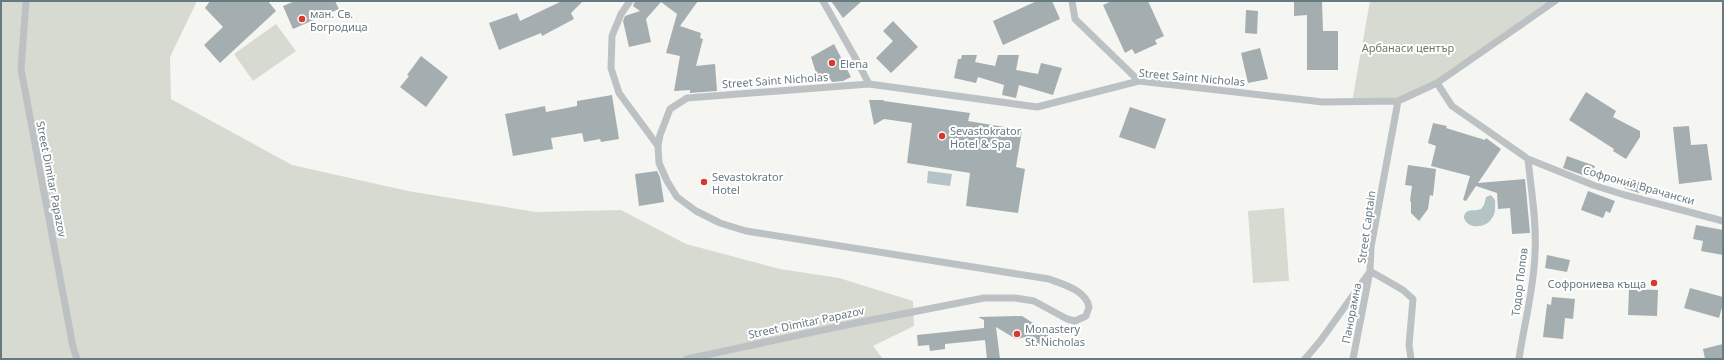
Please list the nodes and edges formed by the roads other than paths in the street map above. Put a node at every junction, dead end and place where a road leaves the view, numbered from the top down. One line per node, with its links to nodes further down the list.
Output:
1 (26, 1): 15 (street, Street Dimitar Papazov)
2 (630, 1): 10 (street)
3 (823, 1): 8 (street)
4 (1072, 1): 6 (street)
5 (1555, 1): 7 (street, Street Saint Nicholas)
6 (1139, 81): 8 (street, Street Saint Nicholas); 9 (street, Street Saint Nicholas)
7 (1437, 83): 9 (street, Street Saint Nicholas); 11 (street, Софроний Врачански)
8 (868, 84): 10 (street, Street Saint Nicholas)
9 (1398, 101): 13 (street, Street Captain)
10 (658, 146): 14 (street, Street Saint Nicholas)
11 (1528, 159): 12 (street, Софроний Врачански); 20 (street, Тодор Попов)
12 (1723, 221)
13 (1370, 271): 17 (street, Street Captain); 18 (street, Панорамна); 19 (street)
14 (929, 309): 16 (street, Street Dimitar Papazov)
15 (78, 359)
16 (687, 359)
17 (1305, 359)
18 (1353, 359)
19 (1411, 359)
20 (1519, 359)

